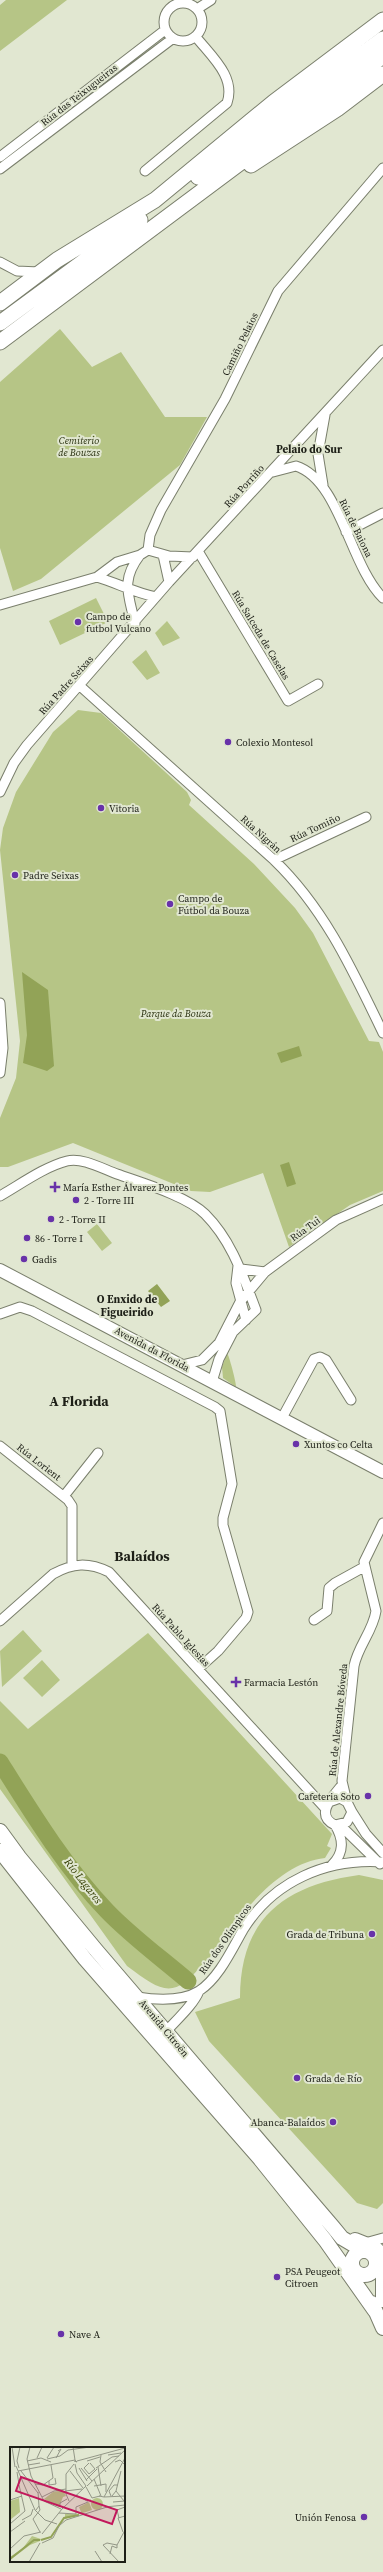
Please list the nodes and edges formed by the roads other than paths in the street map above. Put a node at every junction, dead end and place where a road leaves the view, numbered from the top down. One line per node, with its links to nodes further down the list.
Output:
1 (211, 0): 3 (street)
2 (169, 3): 3 (street); 5 (street)
3 (197, 9): 6 (street)
4 (383, 20): 11 (highway)
5 (165, 30): 7 (street); 12 (street, Rúa das Teixugueiras)
6 (196, 37): 7 (street); 15 (street)
7 (172, 39): 14 (street, Rúa das Teixugueiras)
8 (383, 39): 16 (highway)
9 (383, 56): 17 (highway)
10 (383, 74): 17 (highway)
11 (213, 152): 16 (highway); 19 (highway)
12 (0, 157)
13 (383, 168): 31 (street, Camiño Pelaios)
14 (0, 169)
15 (145, 171)
16 (187, 185): 22 (highway)
17 (188, 201): 21 (highway)
18 (0, 262): 19 (street)
19 (40, 272): 20 (highway)
20 (0, 303)
21 (25, 321): 23 (highway); 24 (highway)
22 (0, 323)
23 (0, 338)
24 (0, 342)
25 (383, 350): 26 (street, Rúa Porriño)
26 (326, 413): 27 (street, Rúa Porriño); 28 (street, Rúa de Baiona)
27 (268, 475): 28 (street, Rúa de Baiona); 32 (street, Rúa Porriño)
28 (323, 486): 30 (street, Rúa de Baiona)
29 (383, 513): 30 (street)
30 (346, 532): 38 (street, Rúa de Baiona)
31 (144, 553): 33 (street); 34 (street); 36 (street)
32 (195, 554): 33 (street); 35 (street, Rúa Porriño); 41 (street, Rúa Salceda de Caselas)
33 (163, 555): 35 (street)
34 (97, 577): 36 (street); 39 (street)
35 (169, 582): 37 (street)
36 (128, 589): 37 (street); 40 (street)
37 (156, 598): 40 (street, Rúa Padre Seixas)
38 (383, 598)
39 (0, 605)
40 (135, 624): 42 (street, Rúa Padre Seixas)
41 (318, 684)
42 (80, 686): 43 (street, Rúa Padre Seixas); 45 (street, Rúa Nigrán)
43 (0, 792)
44 (366, 817): 45 (street, Rúa Tomiño)
45 (274, 860): 47 (street, Rúa Nigrán)
46 (0, 1003): 48 (street)
47 (383, 1033)
48 (0, 1073)
49 (0, 1196): 51 (street)
50 (383, 1199): 53 (street, Rúa Tui)
51 (240, 1268): 53 (street); 54 (street); 55 (street)
52 (0, 1270): 60 (main road, Avenida da Florida)
53 (265, 1272): 54 (street, Rúa Tui)
54 (248, 1290): 55 (street, Rúa Tui); 57 (street, Rúa Tui)
55 (240, 1302): 57 (street); 58 (street, Rúa Tui)
56 (0, 1314): 73 (street)
57 (246, 1320): 59 (street, Rúa Tui)
58 (219, 1343): 59 (street, Rúa Tui); 60 (street, Rúa Tui)
59 (219, 1359): 61 (street, Rúa Tui)
60 (182, 1365): 61 (main road, Avenida da Florida)
61 (212, 1382): 63 (main road, Avenida da Florida)
62 (351, 1400): 63 (street)
63 (282, 1418): 66 (main road, Avenida da Florida)
64 (0, 1446): 67 (street, Rúa Lorient)
65 (98, 1453): 67 (street, Rúa Lorient)
66 (383, 1472)
67 (64, 1496): 69 (street, Rúa Lorient)
68 (383, 1523): 70 (street)
69 (72, 1565): 72 (street, Rúa Pablo Iglesias); 73 (street, Rúa Pablo Iglesias)
70 (364, 1567): 71 (street); 74 (street, Rúa de Alexandre Bóveda)
71 (314, 1620)
72 (0, 1621)
73 (198, 1669): 76 (street, Rúa Pablo Iglesias)
74 (342, 1785): 75 (street, Rúa de Alexandre Bóveda); 76 (street, Rúa de Alexandre Bóveda)
75 (347, 1802): 76 (street); 77 (street)
76 (327, 1805): 78 (street)
77 (352, 1812): 78 (street); 81 (street)
78 (338, 1825): 82 (street); 83 (street)
79 (0, 1831): 85 (main road, Avenida Citroën)
80 (0, 1851): 86 (main road, Avenida Citroën)
81 (383, 1853)
82 (381, 1863): 83 (street, Rúa dos Olímpicos)
83 (332, 1865): 84 (street, Rúa dos Olímpicos)
84 (199, 1991): 85 (street); 86 (street, Rúa dos Olímpicos)
85 (137, 1997): 86 (main road, Avenida Citroën)
86 (162, 2037): 87 (main road, Avenida Citroën); 88 (main road, Avenida Citroën)
87 (325, 2240): 90 (main road); 91 (main road)
88 (373, 2246): 89 (main road); 90 (main road)
89 (380, 2264): 90 (main road); 91 (main road)
90 (355, 2269): 91 (main road)
91 (380, 2304): 92 (main road)
92 (383, 2328)

